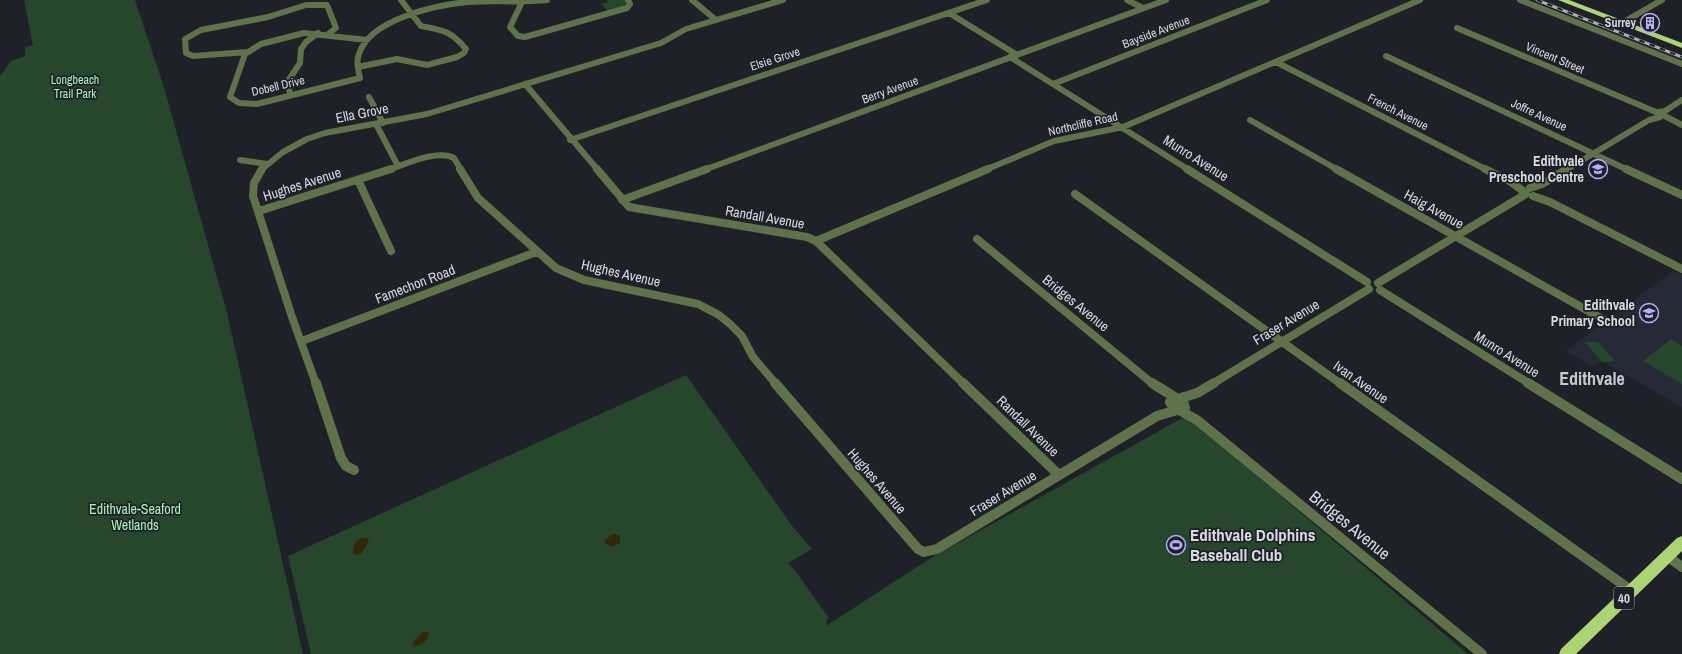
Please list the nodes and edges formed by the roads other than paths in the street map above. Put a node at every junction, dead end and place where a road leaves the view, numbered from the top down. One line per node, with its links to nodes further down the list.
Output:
1 (401, 0): 18 (street)
2 (547, 0): 15 (street)
3 (628, 0): 15 (street)
4 (692, 0): 19 (street)
5 (783, 0): 19 (street, Ella Grove)
6 (987, 0): 17 (street, Elsie Grove)
7 (1127, 0): 16 (street)
8 (1166, 0): 16 (street, Berry Avenue)
9 (1267, 0): 33 (street, Bayside Avenue)
10 (1420, 0): 29 (street, Northcliffe Road)
11 (1520, 0): 30 (street)
12 (1562, 0): 20 (highway)
13 (1662, 0): 20 (street)
14 (467, 1): 15 (street); 18 (street)
15 (522, 2)
16 (1143, 8): 27 (street, Berry Avenue)
17 (949, 13): 27 (street, Munro Avenue); 42 (street, Elsie Grove)
18 (411, 15): 24 (street); 31 (street)
19 (716, 20): 32 (street, Ella Grove)
20 (1622, 23): 25 (highway)
21 (1457, 28): 37 (street, Vincent Street)
22 (318, 33): 23 (street); 26 (street); 34 (street)
23 (327, 35): 24 (street); 26 (street)
24 (368, 40): 31 (street)
25 (1682, 46)
26 (248, 52): 34 (street, Dobell Drive)
27 (1013, 56): 33 (street, Munro Avenue); 51 (street, Berry Avenue)
28 (1386, 56): 43 (street, Joffre Avenue)
29 (1276, 62): 41 (street, Northcliffe Road); 48 (street, French Avenue)
30 (1682, 64)
31 (358, 67): 34 (street, Dobell Drive)
32 (525, 84): 39 (street, Ella Grove); 42 (street, Randall Avenue)
33 (1053, 84): 41 (street, Munro Avenue)
34 (290, 96)
35 (369, 97): 39 (street)
36 (1682, 100): 37 (street)
37 (1658, 115): 40 (street, Vincent Street); 43 (street)
38 (1250, 120): 53 (street, Haig Avenue)
39 (380, 123): 45 (street, Ella Grove); 46 (street)
40 (1679, 123)
41 (1122, 127): 55 (street, Northcliffe Road); 59 (street, Munro Avenue)
42 (570, 140): 51 (street, Randall Avenue)
43 (1594, 153): 48 (street); 50 (street, Joffre Avenue)
44 (240, 160): 45 (street)
45 (267, 164): 52 (street, Ella Grove)
46 (398, 166): 47 (street, Hughes Avenue); 57 (street, Hughes Avenue)
47 (358, 180): 52 (street, Hughes Avenue); 56 (street)
48 (1530, 192): 53 (street); 58 (street, French Avenue)
49 (1075, 194): 63 (street, Ivan Avenue)
50 (1682, 195)
51 (622, 200): 55 (street, Randall Avenue)
52 (259, 211): 62 (street, Ella Grove)
53 (1457, 236): 60 (street); 61 (street, Haig Avenue)
54 (977, 239): 64 (street, Bridges Avenue)
55 (816, 241): 66 (street, Randall Avenue)
56 (391, 251)
57 (536, 252): 62 (street, Famechon Road); 69 (street, Hughes Avenue)
58 (1682, 269)
59 (1368, 285): 60 (street); 63 (street, Fraser Avenue)
60 (1379, 286): 67 (street, Munro Avenue)
61 (1606, 321)
62 (302, 341): 65 (street, Ella Grove)
63 (1281, 341): 64 (street, Fraser Avenue); 72 (street, Ivan Avenue)
64 (1178, 404): 66 (street, Fraser Avenue); 73 (street, Bridges Avenue)
65 (354, 470)
66 (1059, 475): 69 (street, Fraser Avenue)
67 (1682, 479)
68 (1682, 542): 70 (highway, 40)
69 (924, 552)
70 (1668, 556): 71 (street); 72 (highway, 40)
71 (1682, 567)
72 (1632, 591): 74 (highway, 40)
73 (1482, 654)
74 (1566, 654)

